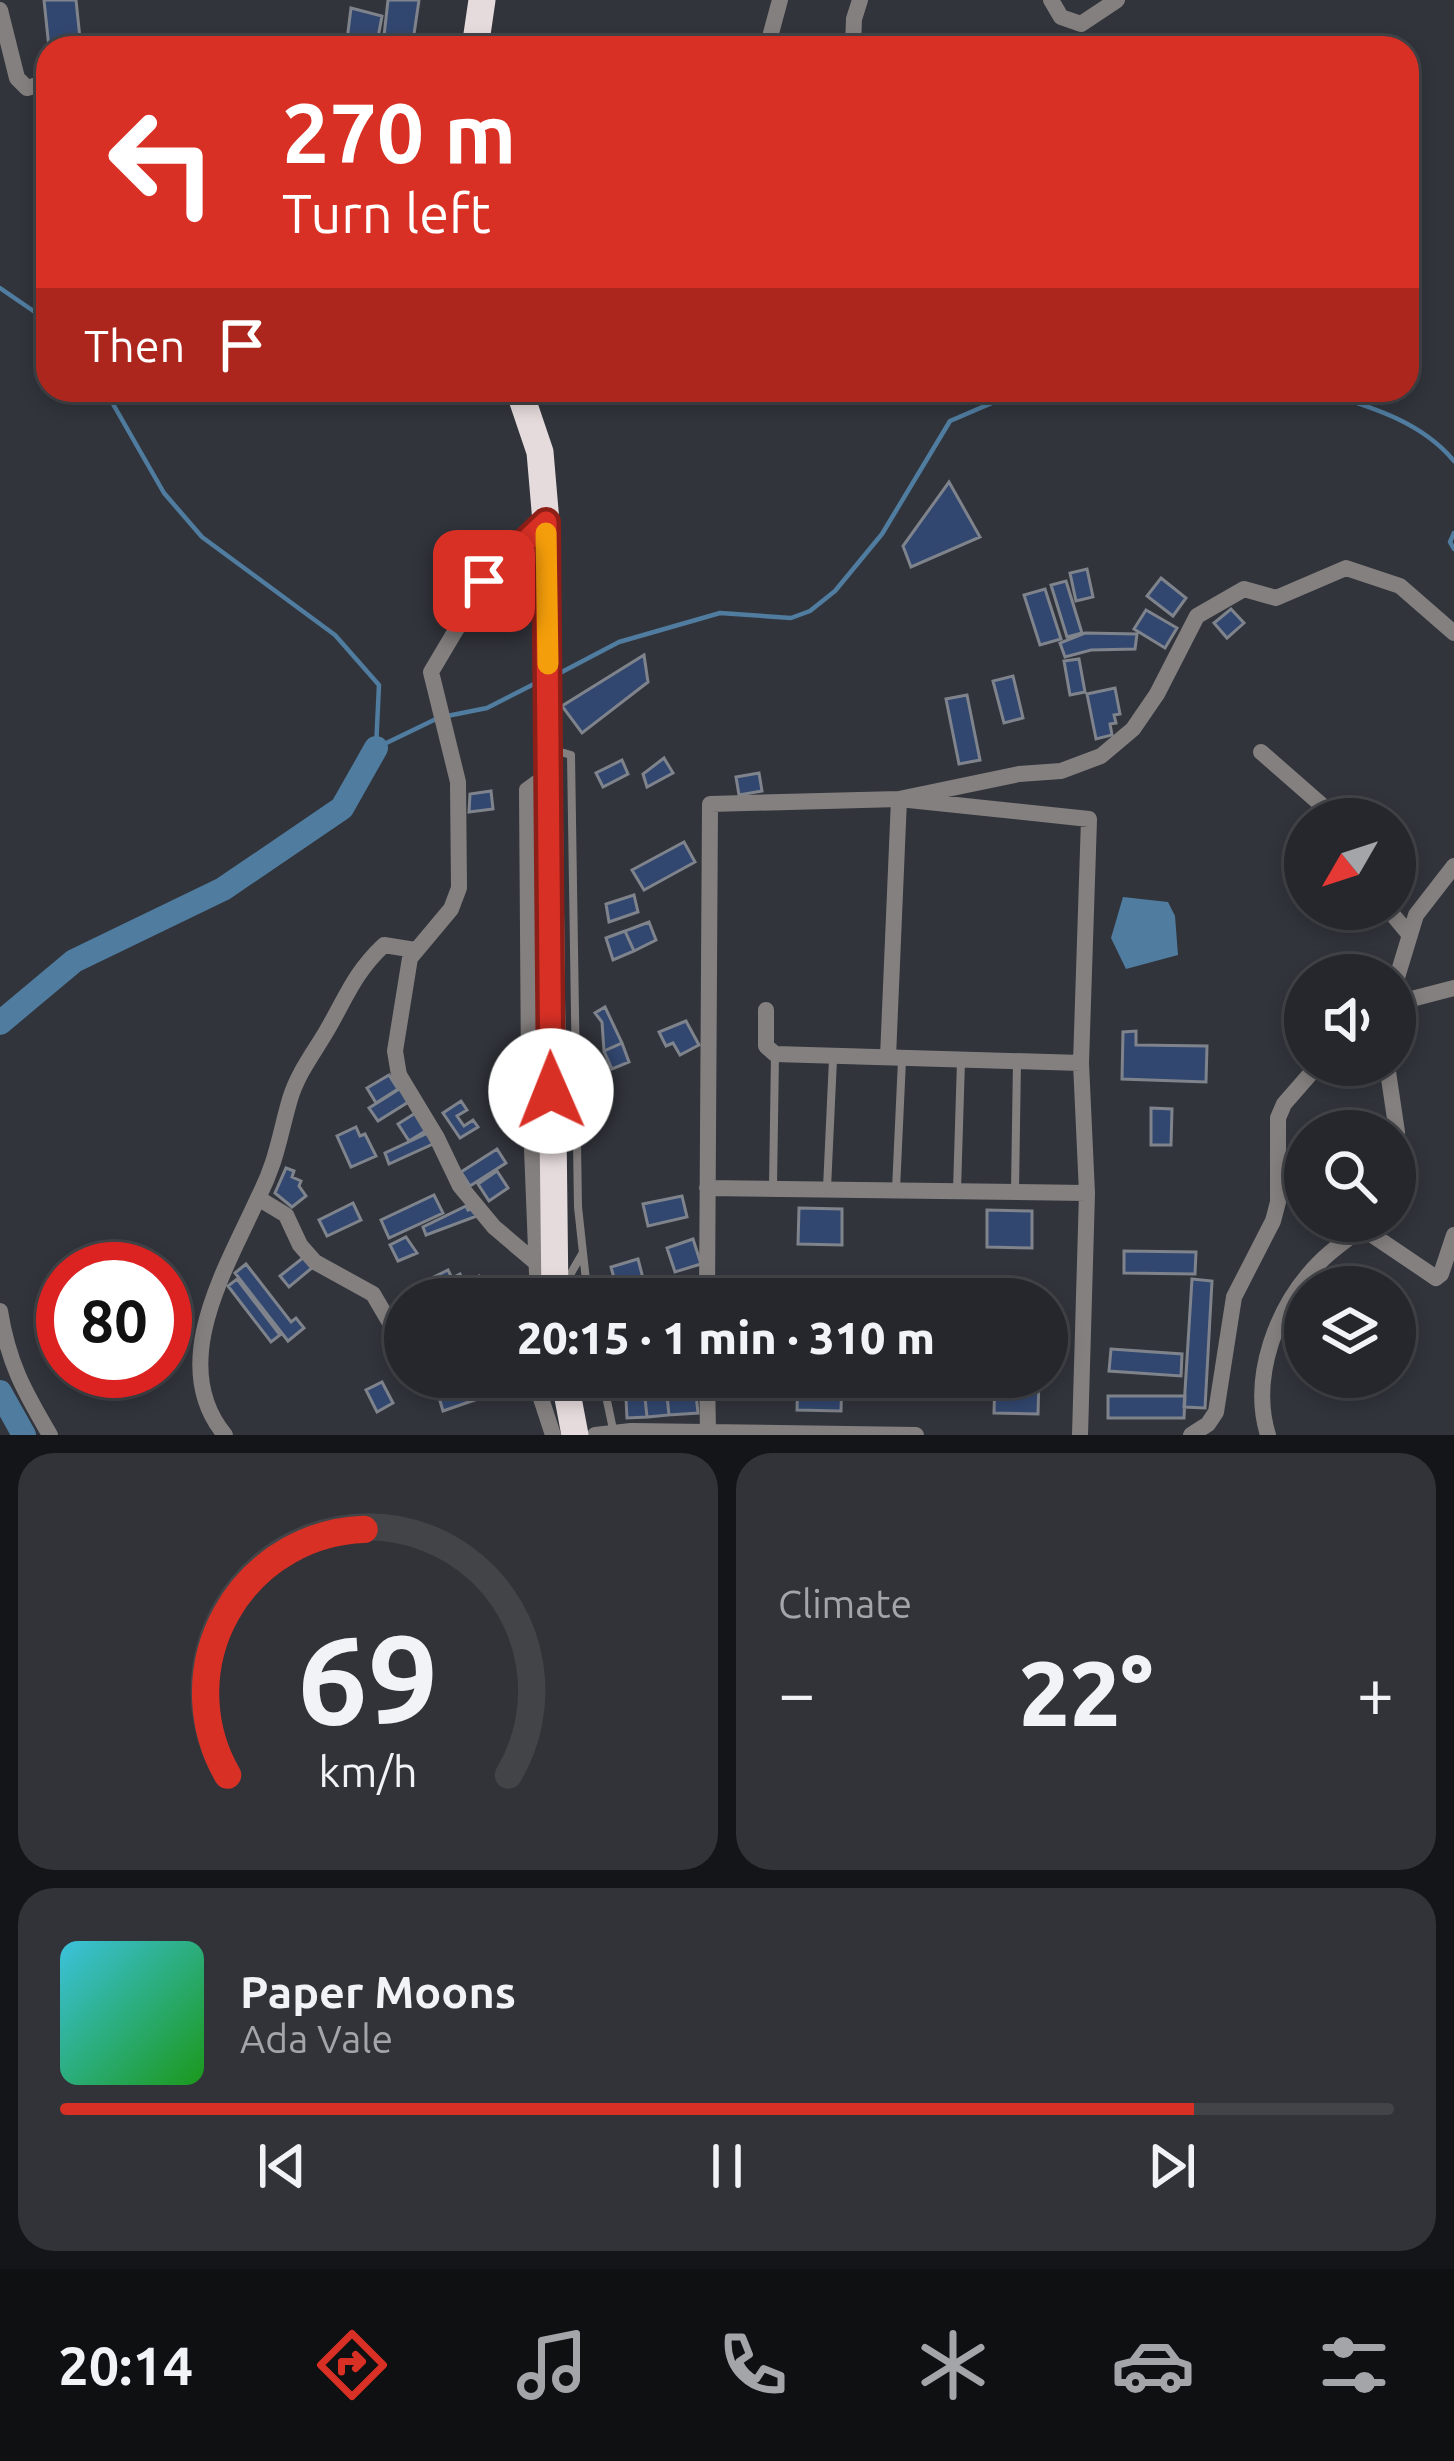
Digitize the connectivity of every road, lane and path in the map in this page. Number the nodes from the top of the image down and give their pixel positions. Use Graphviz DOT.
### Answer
graph roads {
  1 [pos="482,0"];
  2 [pos="780,0"];
  3 [pos="860,0"];
  4 [pos="1051,0"];
  5 [pos="1117,0"];
  6 [pos="0,10"];
  7 [pos="477,36"];
  8 [pos="770,36"];
  9 [pos="853,36"];
  10 [pos="36,86"];
  11 [pos="523,402"];
  12 [pos="546,522"];
  13 [pos="1454,633"];
  14 [pos="1262,752"];
  15 [pos="549,761"];
  16 [pos="1314,798"];
  17 [pos="899,799"];
  18 [pos="1454,866"];
  19 [pos="1406,930"];
  20 [pos="1408,933"];
  21 [pos="415,950"];
  22 [pos="1404,954"];
  23 [pos="1454,988"];
  24 [pos="1416,996"];
  25 [pos="766,1010"];
  26 [pos="775,1054"];
  27 [pos="833,1056"];
  28 [pos="895,1058"];
  29 [pos="961,1060"];
  30 [pos="1017,1061"];
  31 [pos="1081,1063"];
  32 [pos="552,1080"];
  33 [pos="1300,1086"];
  34 [pos="553,1138"];
  35 [pos="707,1188"];
  36 [pos="773,1189"];
  37 [pos="827,1190"];
  38 [pos="896,1190"];
  39 [pos="957,1191"];
  40 [pos="1015,1192"];
  41 [pos="1087,1192"];
  42 [pos="258,1198"];
  43 [pos="1454,1234"];
  44 [pos="1344,1242"];
  45 [pos="1388,1242"];
  46 [pos="583,1252"];
  47 [pos="544,1264"];
  48 [pos="542,1278"];
  49 [pos="548,1278"];
  50 [pos="568,1278"];
  51 [pos="586,1278"];
  52 [pos="707,1278"];
  53 [pos="0,1311"];
  54 [pos="384,1313"];
  55 [pos="541,1398"];
  56 [pos="548,1398"];
  57 [pos="568,1398"];
  58 [pos="604,1398"];
  59 [pos="707,1398"];
  60 [pos="707,1432"];
  61 [pos="608,1434"];
  62 [pos="771,1434"];
  63 [pos="50,1435"];
  64 [pos="225,1435"];
  65 [pos="554,1435"];
  66 [pos="575,1435"];
  67 [pos="916,1435"];
  68 [pos="1080,1435"];
  69 [pos="1191,1435"];
  70 [pos="1268,1435"];
  1 -- 7 [label="highway"];
  2 -- 8 [label="street"];
  3 -- 9 [label="street"];
  4 -- 5 [label="street"];
  6 -- 10 [label="street"];
  11 -- 12 [label="highway"];
  12 -- 15 [label="highway"];
  12 -- 21 [label="street"];
  13 -- 17 [label="street"];
  14 -- 16 [label="street"];
  15 -- 32 [label="highway"];
  15 -- 32 [label="street"];
  17 -- 28 [label="street"];
  17 -- 31 [label="street"];
  17 -- 35 [label="street"];
  18 -- 20 [label="street"];
  19 -- 20 [label="street"];
  20 -- 22 [label="street"];
  21 -- 42 [label="street"];
  21 -- 47 [label="street"];
  23 -- 24 [label="street"];
  25 -- 26 [label="street"];
  26 -- 27 [label="street"];
  26 -- 36 [label="lane"];
  27 -- 28 [label="street"];
  27 -- 37 [label="lane"];
  28 -- 29 [label="street"];
  28 -- 38 [label="lane"];
  29 -- 30 [label="street"];
  29 -- 39 [label="lane"];
  30 -- 31 [label="street"];
  30 -- 40 [label="lane"];
  31 -- 41 [label="street"];
  32 -- 34 [label="highway"];
  33 -- 69 [label="street"];
  34 -- 46 [label="lane"];
  34 -- 47 [label="highway"];
  35 -- 36 [label="street"];
  35 -- 52 [label="street"];
  36 -- 37 [label="street"];
  37 -- 38 [label="street"];
  38 -- 39 [label="street"];
  39 -- 40 [label="street"];
  40 -- 41 [label="street"];
  41 -- 68 [label="street"];
  42 -- 54 [label="street"];
  42 -- 64 [label="street"];
  43 -- 45 [label="street"];
  44 -- 70 [label="street"];
  46 -- 50 [label="lane"];
  46 -- 51 [label="lane"];
  47 -- 48 [label="street"];
  47 -- 49 [label="highway"];
  53 -- 63 [label="street"];
  55 -- 65 [label="street"];
  56 -- 65 [label="street"];
  57 -- 66 [label="highway"];
  58 -- 61 [label="lane"];
  59 -- 60 [label="street"];
  60 -- 61 [label="street"];
  60 -- 62 [label="street"];
  62 -- 67 [label="street"];
}
